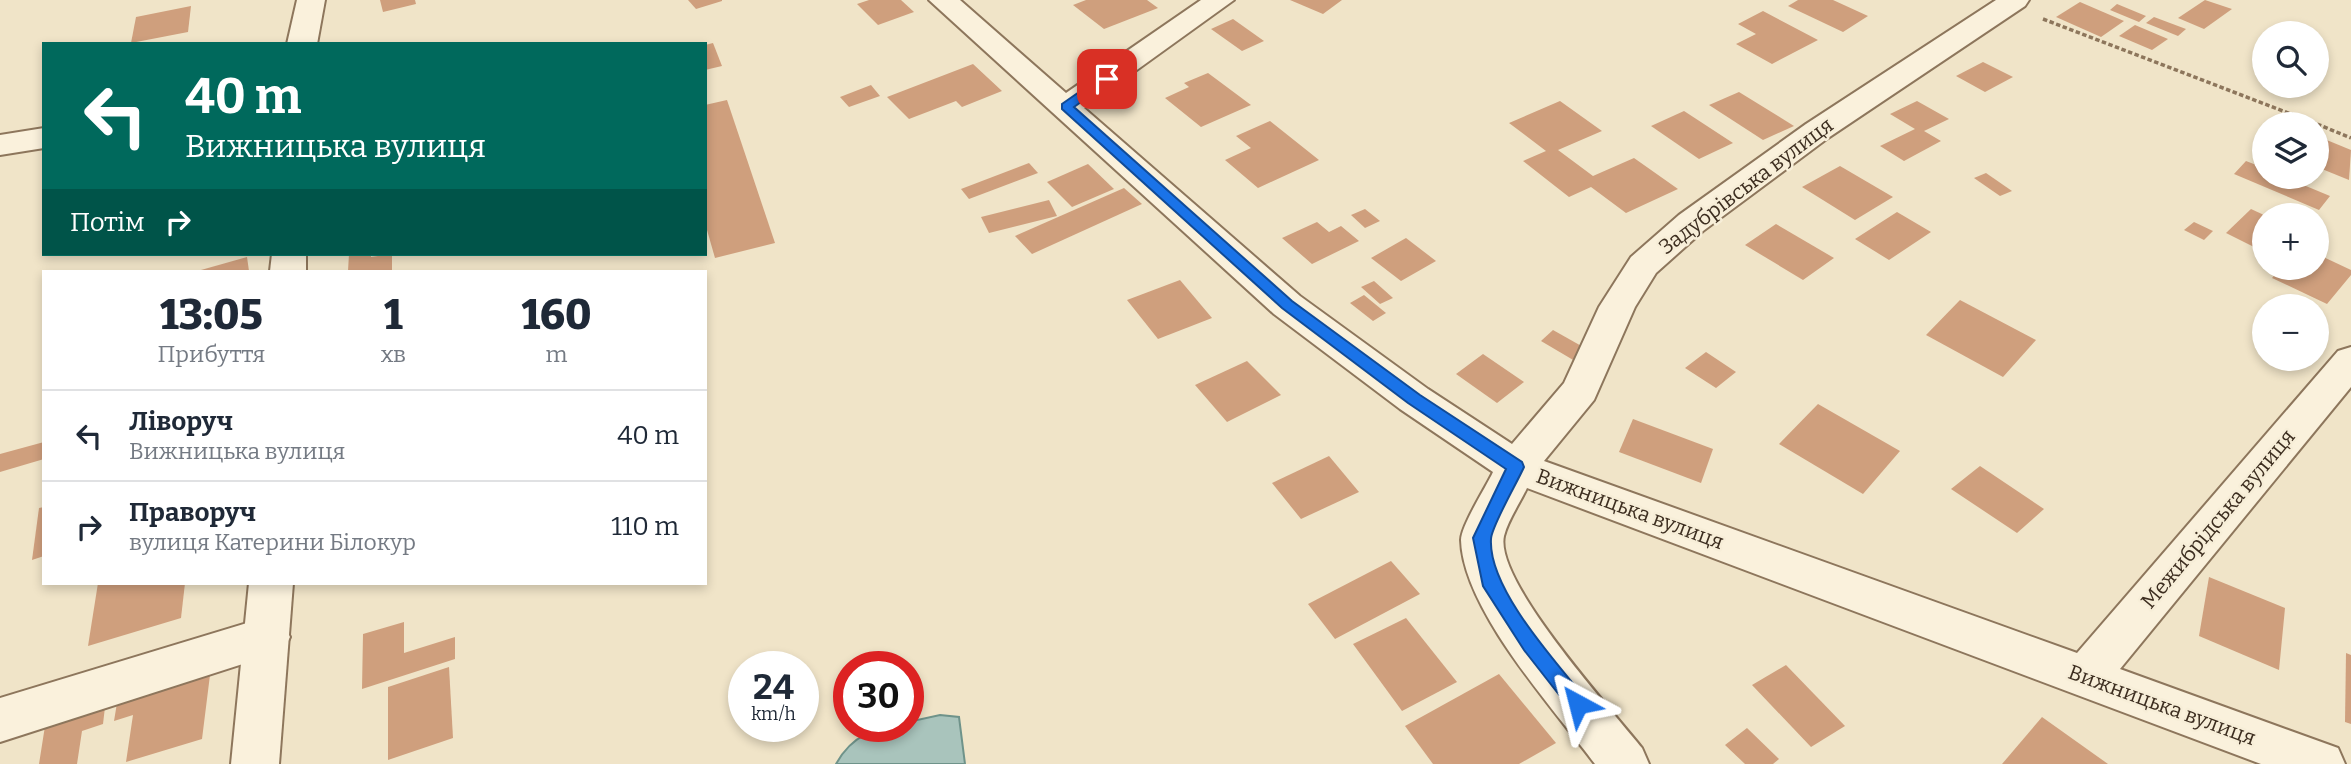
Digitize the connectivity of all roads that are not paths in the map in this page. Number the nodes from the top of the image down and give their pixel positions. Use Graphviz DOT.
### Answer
graph roads {
  1 [pos="311,0"];
  2 [pos="943,0"];
  3 [pos="1220,0"];
  4 [pos="2005,2"];
  5 [pos="302,42"];
  6 [pos="1066,107"];
  7 [pos="42,138"];
  8 [pos="0,145"];
  9 [pos="2351,361"];
  10 [pos="1516,467"];
  11 [pos="271,585"];
  12 [pos="267,637"];
  13 [pos="2085,677"];
  14 [pos="0,720"];
  15 [pos="255,764"];
  16 [pos="1625,764"];
  17 [pos="2321,764"];
  1 -- 5 [label="street"];
  2 -- 6 [label="street, Вижницька вулиця"];
  3 -- 6 [label="street"];
  4 -- 10 [label="street, Задубрівська вулиця"];
  6 -- 10 [label="street, Вижницька вулиця"];
  7 -- 8 [label="street"];
  9 -- 13 [label="street, Межибрідська вулиця"];
  10 -- 13 [label="street, Вижницька вулиця"];
  10 -- 16 [label="street, Задубрівська вулиця"];
  11 -- 12 [label="street"];
  12 -- 14 [label="street"];
  12 -- 15 [label="street"];
  13 -- 17 [label="street, Вижницька вулиця"];
}
